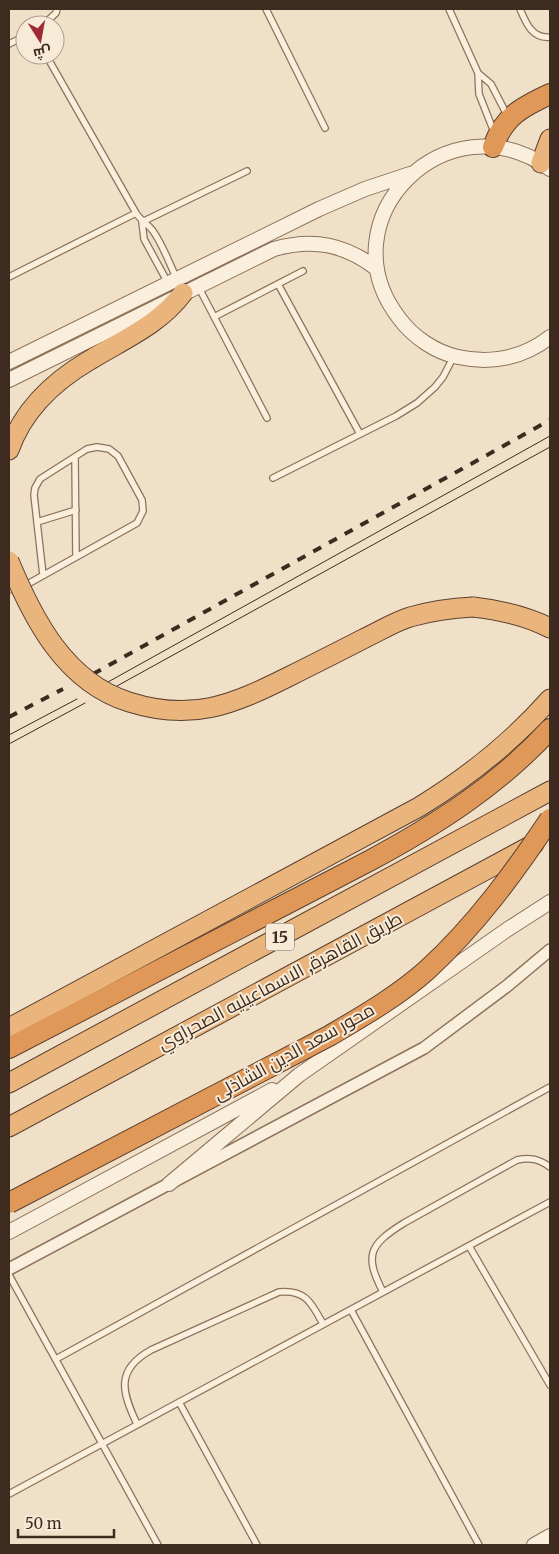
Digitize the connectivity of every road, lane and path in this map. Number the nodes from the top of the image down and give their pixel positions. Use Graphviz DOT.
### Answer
graph roads {
  1 [pos="266,9"];
  2 [pos="449,9"];
  3 [pos="520,9"];
  4 [pos="550,37"];
  5 [pos="52,65"];
  6 [pos="478,73"];
  7 [pos="550,94"];
  8 [pos="509,119"];
  9 [pos="325,128"];
  10 [pos="550,139"];
  11 [pos="495,142"];
  12 [pos="546,166"];
  13 [pos="247,170"];
  14 [pos="413,173"];
  15 [pos="136,214"];
  16 [pos="142,222"];
  17 [pos="377,269"];
  18 [pos="303,270"];
  19 [pos="9,276"];
  20 [pos="278,284"];
  21 [pos="182,285"];
  22 [pos="214,317"];
  23 [pos="550,337"];
  24 [pos="454,356"];
  25 [pos="9,362"];
  26 [pos="9,380"];
  27 [pos="266,418"];
  28 [pos="360,434"];
  29 [pos="9,450"];
  30 [pos="74,457"];
  31 [pos="273,478"];
  32 [pos="76,510"];
  33 [pos="37,522"];
  34 [pos="76,557"];
  35 [pos="9,560"];
  36 [pos="43,575"];
  37 [pos="9,590"];
  38 [pos="550,628"];
  39 [pos="550,699"];
  40 [pos="550,729"];
  41 [pos="550,791"];
  42 [pos="550,819"];
  43 [pos="550,836"];
  44 [pos="550,902"];
  45 [pos="550,950"];
  46 [pos="9,1028"];
  47 [pos="9,1048"];
  48 [pos="299,1075"];
  49 [pos="9,1083"];
  50 [pos="550,1088"];
  51 [pos="9,1127"];
  52 [pos="550,1167"];
  53 [pos="169,1184"];
  54 [pos="550,1202"];
  55 [pos="9,1203"];
  56 [pos="9,1232"];
  57 [pos="469,1246"];
  58 [pos="9,1269"];
  59 [pos="9,1275"];
  60 [pos="383,1292"];
  61 [pos="351,1310"];
  62 [pos="323,1324"];
  63 [pos="56,1359"];
  64 [pos="550,1385"];
  65 [pos="179,1402"];
  66 [pos="137,1424"];
  67 [pos="100,1444"];
  68 [pos="9,1494"];
  69 [pos="550,1536"];
  70 [pos="158,1545"];
  71 [pos="257,1545"];
  72 [pos="479,1545"];
  73 [pos="534,1545"];
  1 -- 9 [label="lane"];
  2 -- 6 [label="lane"];
  3 -- 4 [label="lane"];
  5 -- 15 [label="lane"];
  6 -- 8 [label="lane"];
  6 -- 11 [label="lane"];
  7 -- 8 [label="highway"];
  8 -- 11 [label="highway"];
  10 -- 12 [label="highway"];
  11 -- 12 [label="street"];
  11 -- 14 [label="street"];
  13 -- 16 [label="lane"];
  14 -- 17 [label="street"];
  14 -- 21 [label="street"];
  15 -- 16 [label="lane"];
  15 -- 19 [label="lane"];
  16 -- 21 [label="lane"];
  16 -- 21 [label="lane"];
  17 -- 21 [label="street"];
  17 -- 24 [label="street"];
  18 -- 20 [label="lane"];
  20 -- 22 [label="lane"];
  20 -- 28 [label="lane"];
  21 -- 22 [label="lane"];
  21 -- 25 [label="street"];
  21 -- 26 [label="street"];
  21 -- 29 [label="highway"];
  22 -- 27 [label="lane"];
  23 -- 24 [label="street"];
  24 -- 28 [label="lane"];
  28 -- 31 [label="lane"];
  30 -- 32 [label="lane"];
  30 -- 33 [label="lane"];
  30 -- 34 [label="lane"];
  32 -- 33 [label="lane"];
  32 -- 34 [label="lane"];
  33 -- 36 [label="lane"];
  34 -- 36 [label="lane"];
  35 -- 38 [label="highway, bridge"];
  36 -- 37 [label="lane"];
  39 -- 46 [label="highway"];
  40 -- 47 [label="highway"];
  41 -- 49 [label="highway, 15"];
  42 -- 55 [label="highway, محور سعد الدين الشاذلى, bridge"];
  43 -- 51 [label="highway, طريق القاهرة, الاسماعيليه الصحراوي / 15"];
  44 -- 48 [label="street"];
  45 -- 53 [label="street"];
  48 -- 53 [label="street"];
  48 -- 56 [label="street"];
  50 -- 63 [label="lane"];
  52 -- 60 [label="lane"];
  53 -- 58 [label="street"];
  54 -- 57 [label="lane"];
  57 -- 60 [label="lane"];
  57 -- 64 [label="lane"];
  59 -- 63 [label="lane"];
  60 -- 61 [label="lane"];
  61 -- 62 [label="lane"];
  61 -- 72 [label="lane"];
  62 -- 65 [label="lane"];
  62 -- 66 [label="lane"];
  63 -- 67 [label="lane"];
  65 -- 66 [label="lane"];
  65 -- 71 [label="lane"];
  66 -- 67 [label="lane"];
  67 -- 68 [label="lane"];
  67 -- 70 [label="lane"];
  69 -- 73 [label="street"];
}
